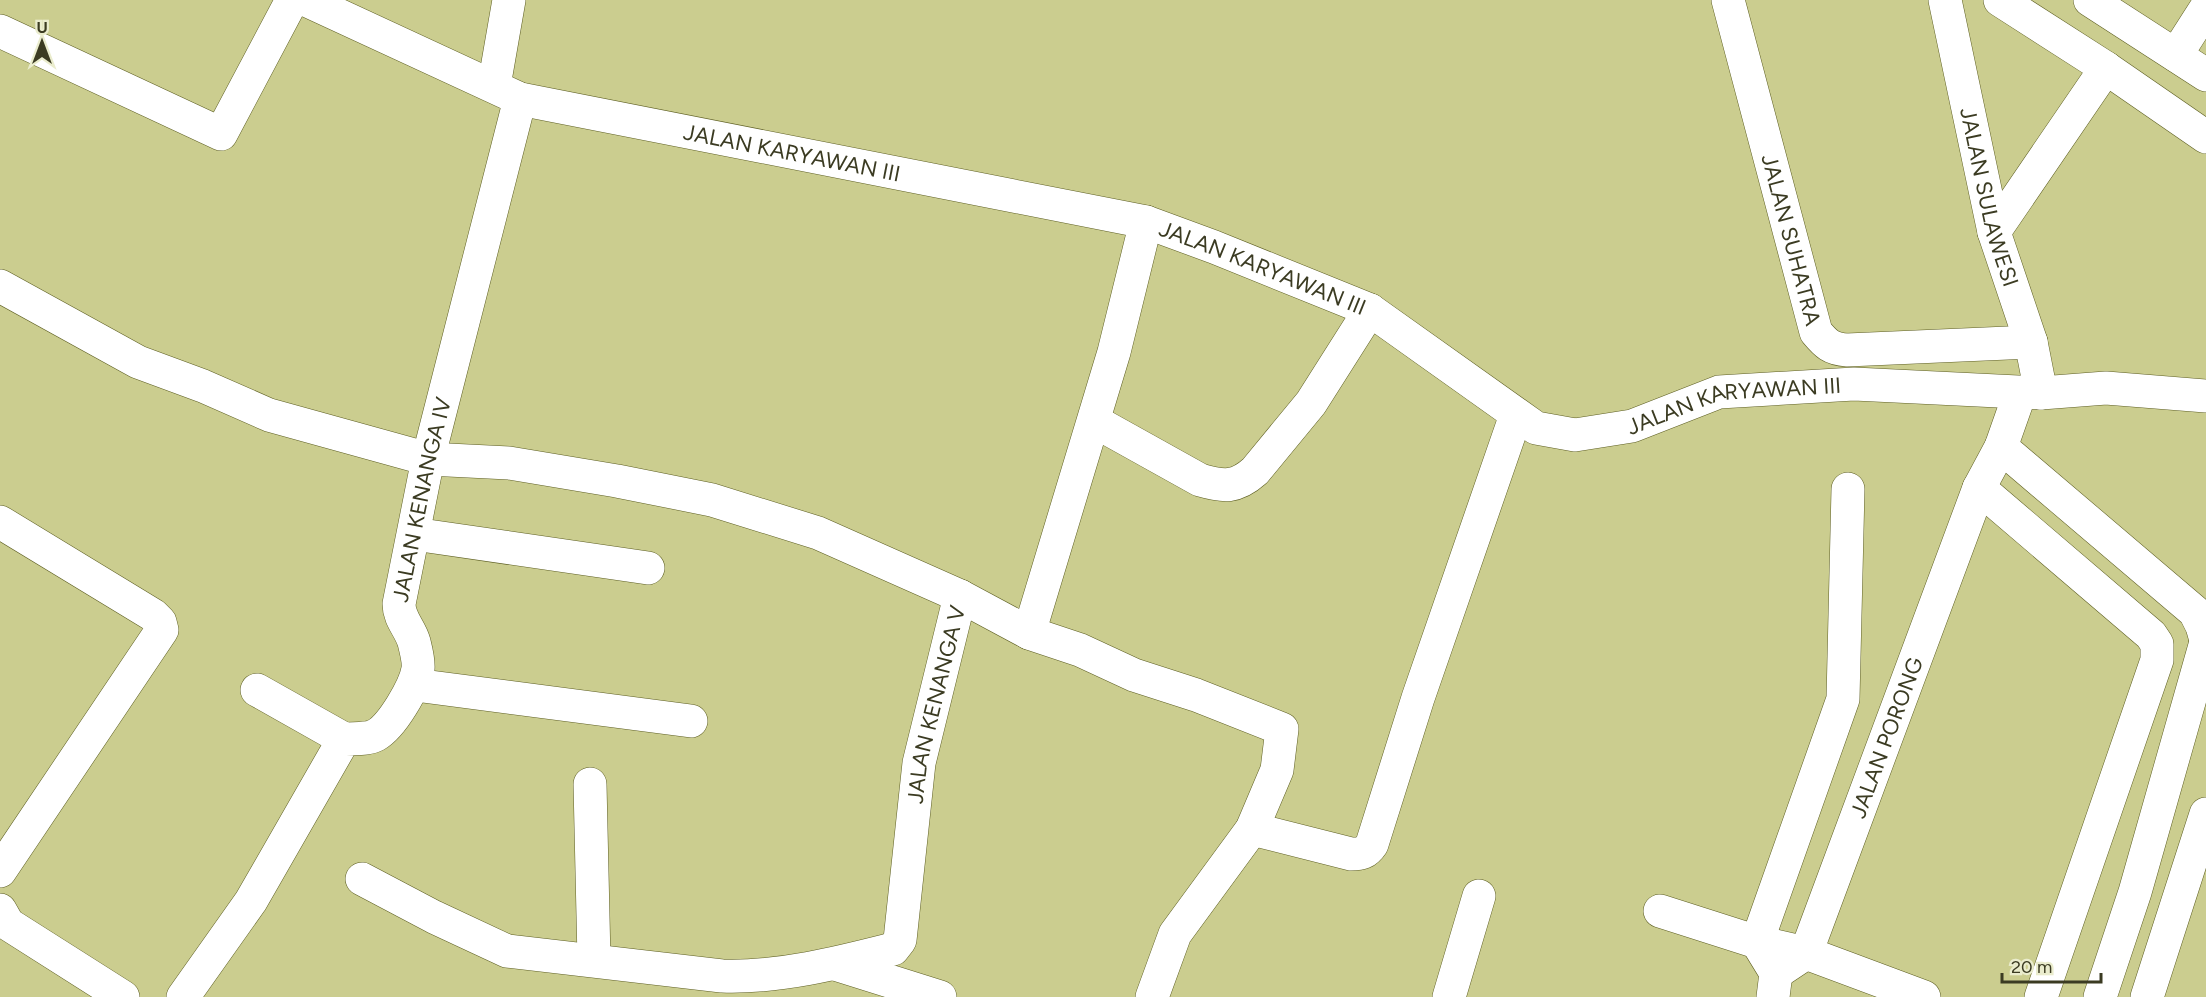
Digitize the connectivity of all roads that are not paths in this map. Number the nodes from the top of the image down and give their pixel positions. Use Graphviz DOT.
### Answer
graph roads {
  1 [pos="292,0"];
  2 [pos="306,0"];
  3 [pos="509,0"];
  4 [pos="1728,0"];
  5 [pos="1945,0"];
  6 [pos="2000,0"];
  7 [pos="2090,0"];
  8 [pos="2206,8"];
  9 [pos="0,31"];
  10 [pos="2176,55"];
  11 [pos="2106,68"];
  12 [pos="2206,75"];
  13 [pos="507,92"];
  14 [pos="2206,137"];
  15 [pos="1146,222"];
  16 [pos="1994,232"];
  17 [pos="0,286"];
  18 [pos="1370,310"];
  19 [pos="2031,342"];
  20 [pos="2031,393"];
  21 [pos="2206,396"];
  22 [pos="1516,415"];
  23 [pos="1094,421"];
  24 [pos="2001,447"];
  25 [pos="428,459"];
  26 [pos="1979,488"];
  27 [pos="1848,489"];
  28 [pos="0,522"];
  29 [pos="414,534"];
  30 [pos="648,568"];
  31 [pos="960,596"];
  32 [pos="1029,633"];
  33 [pos="2206,641"];
  34 [pos="415,684"];
  35 [pos="256,690"];
  36 [pos="691,721"];
  37 [pos="344,739"];
  38 [pos="590,784"];
  39 [pos="2206,814"];
  40 [pos="1252,829"];
  41 [pos="0,871"];
  42 [pos="362,879"];
  43 [pos="1479,896"];
  44 [pos="0,910"];
  45 [pos="1660,911"];
  46 [pos="1757,942"];
  47 [pos="1806,953"];
  48 [pos="594,960"];
  49 [pos="833,964"];
  50 [pos="1774,985"];
  51 [pos="744,987"];
  52 [pos="2150,996"];
  53 [pos="123,997"];
  54 [pos="183,997"];
  55 [pos="940,997"];
  56 [pos="1152,997"];
  57 [pos="1449,997"];
  58 [pos="1924,997"];
  59 [pos="2041,997"];
  60 [pos="2100,997"];
  1 -- 9 [label="street"];
  2 -- 13 [label="street, JALAN KARYAWAN III"];
  3 -- 13 [label="street, JALAN KENANGA IV"];
  4 -- 19 [label="street, JALAN SUHATRA"];
  5 -- 16 [label="street, JALAN SULAWESI"];
  6 -- 11 [label="street"];
  7 -- 10 [label="street"];
  8 -- 10 [label="street"];
  10 -- 12 [label="street"];
  11 -- 14 [label="street"];
  11 -- 16 [label="street"];
  13 -- 15 [label="street, JALAN KARYAWAN III"];
  13 -- 25 [label="street, JALAN KENANGA IV"];
  15 -- 18 [label="street, JALAN KARYAWAN III"];
  15 -- 23 [label="street"];
  16 -- 19 [label="street, JALAN SULAWESI"];
  17 -- 25 [label="street"];
  18 -- 22 [label="street, JALAN KARYAWAN III"];
  18 -- 23 [label="street"];
  19 -- 20 [label="street, JALAN SULAWESI"];
  20 -- 21 [label="street, JALAN KARYAWAN III"];
  20 -- 22 [label="street, JALAN KARYAWAN III"];
  20 -- 24 [label="street, JALAN PORONG"];
  22 -- 40 [label="street"];
  23 -- 32 [label="street"];
  24 -- 26 [label="street, JALAN PORONG"];
  24 -- 33 [label="street"];
  25 -- 29 [label="street, JALAN KENANGA IV"];
  25 -- 31 [label="street"];
  26 -- 47 [label="street, JALAN PORONG"];
  26 -- 59 [label="street"];
  27 -- 46 [label="street"];
  28 -- 41 [label="street"];
  29 -- 30 [label="street"];
  29 -- 34 [label="street, JALAN KENANGA IV"];
  31 -- 32 [label="street, JALAN KENANGA V"];
  31 -- 49 [label="street, JALAN KENANGA V"];
  32 -- 40 [label="street, JALAN KENANGA V"];
  33 -- 60 [label="street"];
  34 -- 36 [label="street"];
  34 -- 37 [label="street"];
  35 -- 37 [label="street"];
  37 -- 54 [label="street"];
  38 -- 48 [label="street"];
  39 -- 52 [label="street"];
  40 -- 56 [label="street"];
  42 -- 48 [label="street, JALAN KENANGA V"];
  43 -- 57 [label="street"];
  44 -- 53 [label="street"];
  45 -- 46 [label="street"];
  46 -- 47 [label="street"];
  46 -- 50 [label="street"];
  47 -- 50 [label="street"];
  47 -- 58 [label="street"];
  48 -- 51 [label="street, JALAN KENANGA V"];
  49 -- 51 [label="street, JALAN KENANGA V"];
  49 -- 55 [label="street"];
}
